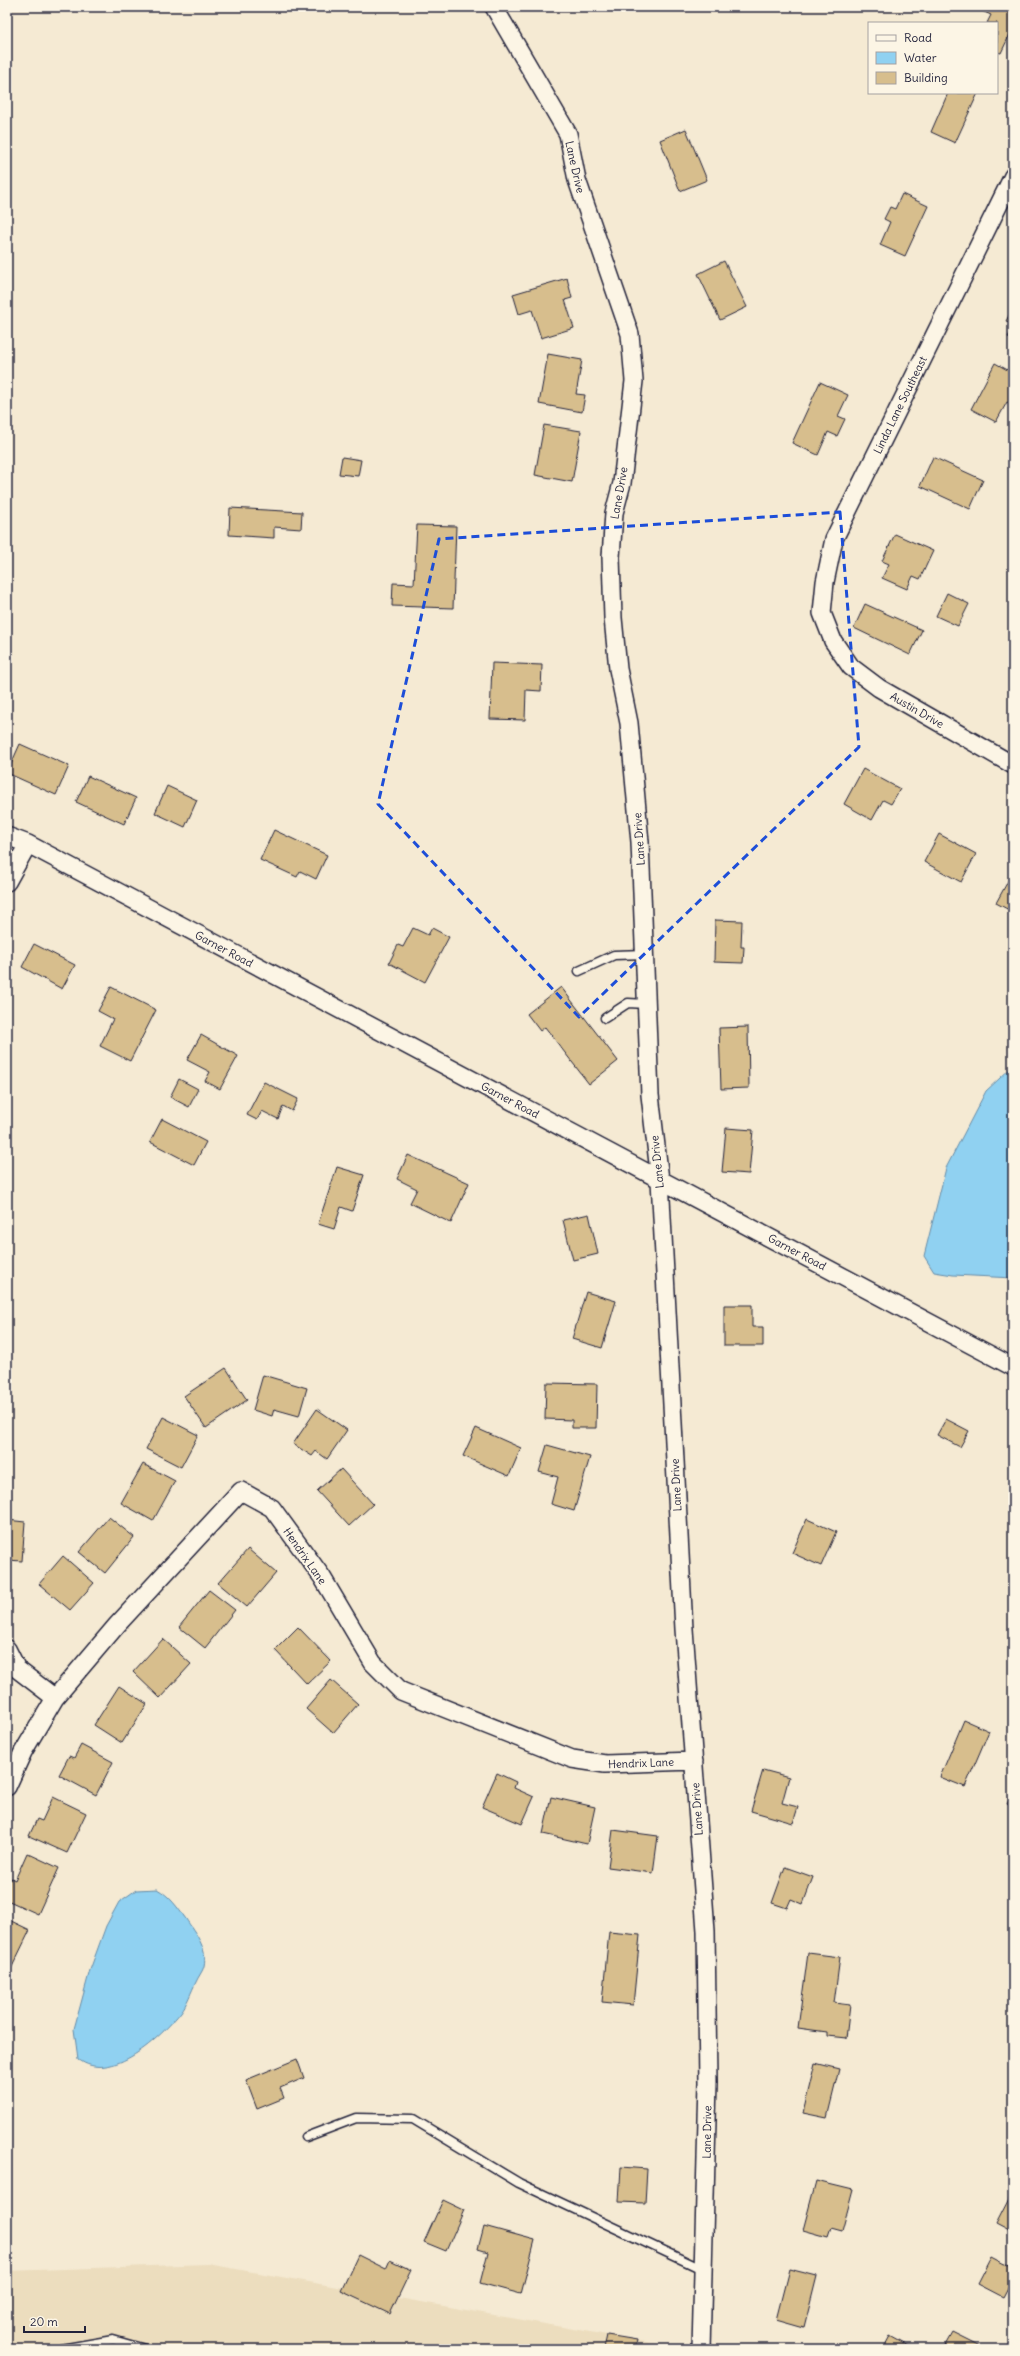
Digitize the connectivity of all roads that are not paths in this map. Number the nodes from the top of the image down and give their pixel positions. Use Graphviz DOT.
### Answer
graph roads {
  1 [pos="494,7"];
  2 [pos="1013,176"];
  3 [pos="833,641"];
  4 [pos="1013,765"];
  5 [pos="7,836"];
  6 [pos="28,844"];
  7 [pos="7,882"];
  8 [pos="645,954"];
  9 [pos="579,971"];
  10 [pos="646,1004"];
  11 [pos="605,1018"];
  12 [pos="660,1180"];
  13 [pos="1013,1367"];
  14 [pos="7,1649"];
  15 [pos="55,1698"];
  16 [pos="694,1761"];
  17 [pos="7,1786"];
  18 [pos="306,2137"];
  19 [pos="704,2270"];
  20 [pos="61,2349"];
  21 [pos="145,2349"];
  22 [pos="701,2349"];
  1 -- 8 [label="street, Lane Drive"];
  2 -- 3 [label="street, Linda Lane Southeast"];
  3 -- 4 [label="street, Austin Drive"];
  5 -- 6 [label="street, Garner Road"];
  6 -- 7 [label="street"];
  6 -- 12 [label="street, Garner Road"];
  8 -- 9 [label="lane"];
  8 -- 10 [label="street, Lane Drive"];
  10 -- 11 [label="lane"];
  10 -- 12 [label="street, Lane Drive"];
  12 -- 13 [label="street, Garner Road"];
  12 -- 16 [label="street, Lane Drive"];
  14 -- 15 [label="street"];
  15 -- 16 [label="street, Hendrix Lane"];
  15 -- 17 [label="street, Hendrix Lane"];
  16 -- 19 [label="street, Lane Drive"];
  18 -- 19 [label="lane"];
  19 -- 22 [label="street, Lane Drive"];
  20 -- 21 [label="lane"];
}
